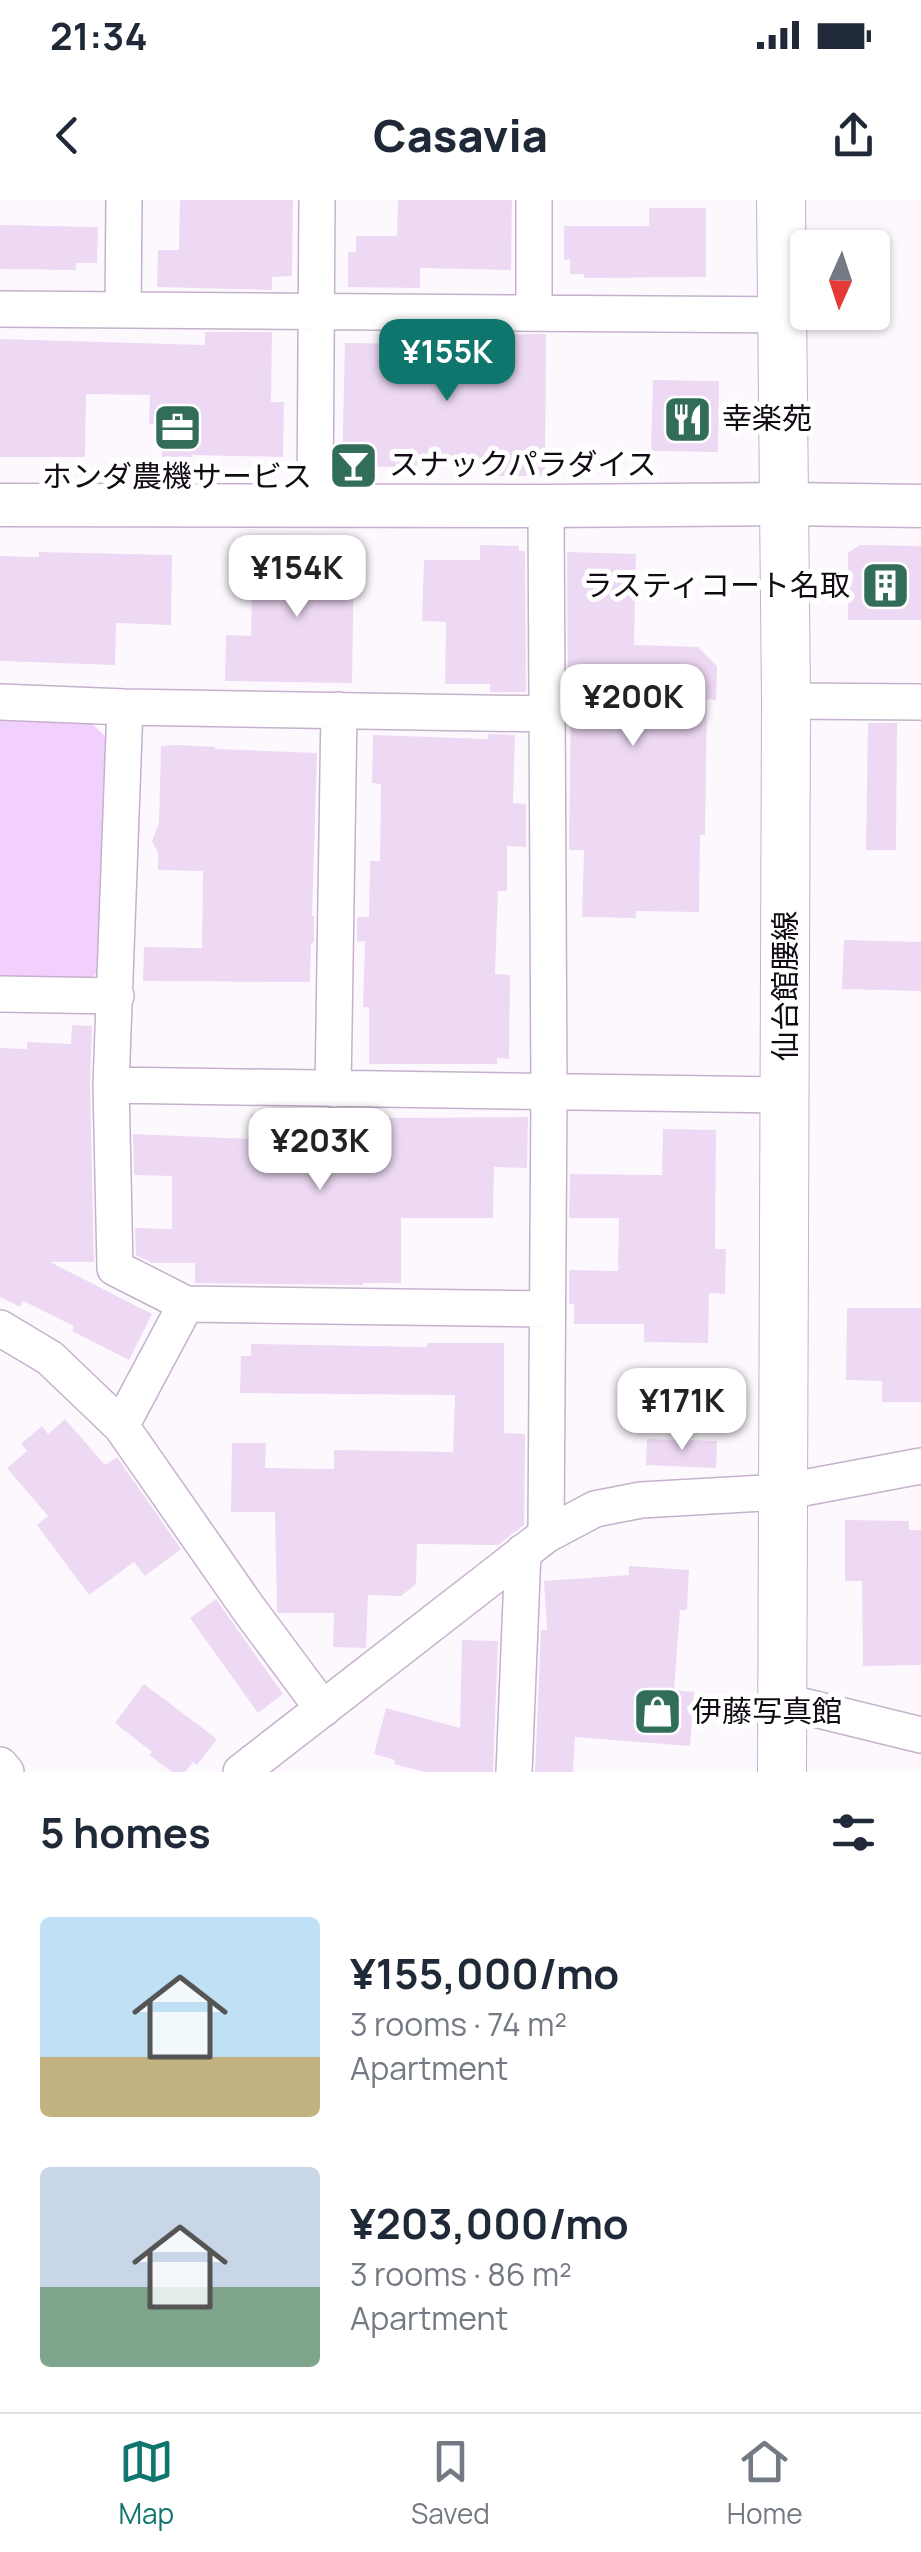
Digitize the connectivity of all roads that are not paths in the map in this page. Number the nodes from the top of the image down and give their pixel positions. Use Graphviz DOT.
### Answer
graph roads {
  1 [pos="124,200"];
  2 [pos="316,200"];
  3 [pos="534,200"];
  4 [pos="781,200"];
  5 [pos="0,309"];
  6 [pos="123,310"];
  7 [pos="316,311"];
  8 [pos="534,313"];
  9 [pos="783,315"];
  10 [pos="0,504"];
  11 [pos="785,504"];
  12 [pos="315,505"];
  13 [pos="546,506"];
  14 [pos="921,506"];
  15 [pos="786,701"];
  16 [pos="0,702"];
  17 [pos="921,702"];
  18 [pos="125,707"];
  19 [pos="339,710"];
  20 [pos="547,714"];
  21 [pos="0,994"];
  22 [pos="116,996"];
  23 [pos="111,1085"];
  24 [pos="333,1089"];
  25 [pos="549,1093"];
  26 [pos="786,1095"];
  27 [pos="186,1304"];
  28 [pos="547,1310"];
  29 [pos="0,1328"];
  30 [pos="122,1426"];
  31 [pos="921,1466"];
  32 [pos="782,1492"];
  33 [pos="535,1544"];
  34 [pos="782,1701"];
  35 [pos="323,1709"];
  36 [pos="921,1735"];
  37 [pos="0,1765"];
  38 [pos="6,1772"];
  39 [pos="240,1772"];
  40 [pos="514,1772"];
  41 [pos="782,1772"];
  1 -- 6 [label="street"];
  2 -- 7 [label="street"];
  3 -- 8 [label="street"];
  4 -- 9 [label="main road, 仙台館腰線"];
  5 -- 6 [label="street"];
  6 -- 7 [label="street"];
  7 -- 8 [label="street"];
  7 -- 12 [label="street"];
  8 -- 9 [label="street"];
  9 -- 11 [label="main road, 仙台館腰線"];
  10 -- 12 [label="street"];
  11 -- 13 [label="street"];
  11 -- 14 [label="street"];
  11 -- 15 [label="main road, 仙台館腰線"];
  12 -- 13 [label="street"];
  13 -- 20 [label="street"];
  15 -- 17 [label="street"];
  15 -- 26 [label="main road, 仙台館腰線"];
  16 -- 18 [label="street"];
  18 -- 19 [label="street"];
  18 -- 22 [label="street"];
  19 -- 20 [label="street"];
  19 -- 24 [label="street"];
  20 -- 25 [label="street"];
  21 -- 22 [label="street"];
  22 -- 23 [label="street"];
  23 -- 24 [label="street"];
  23 -- 27 [label="street"];
  24 -- 25 [label="street"];
  25 -- 26 [label="street"];
  25 -- 28 [label="street"];
  26 -- 32 [label="main road, 仙台館腰線"];
  27 -- 28 [label="street"];
  27 -- 30 [label="street"];
  28 -- 33 [label="street"];
  29 -- 30 [label="street"];
  30 -- 35 [label="street"];
  31 -- 32 [label="street"];
  32 -- 33 [label="street"];
  32 -- 34 [label="main road, 仙台館腰線"];
  33 -- 35 [label="street"];
  33 -- 40 [label="street"];
  34 -- 36 [label="street"];
  34 -- 41 [label="main road, 仙台館腰線"];
  35 -- 39 [label="street"];
  37 -- 38 [label="street"];
}
